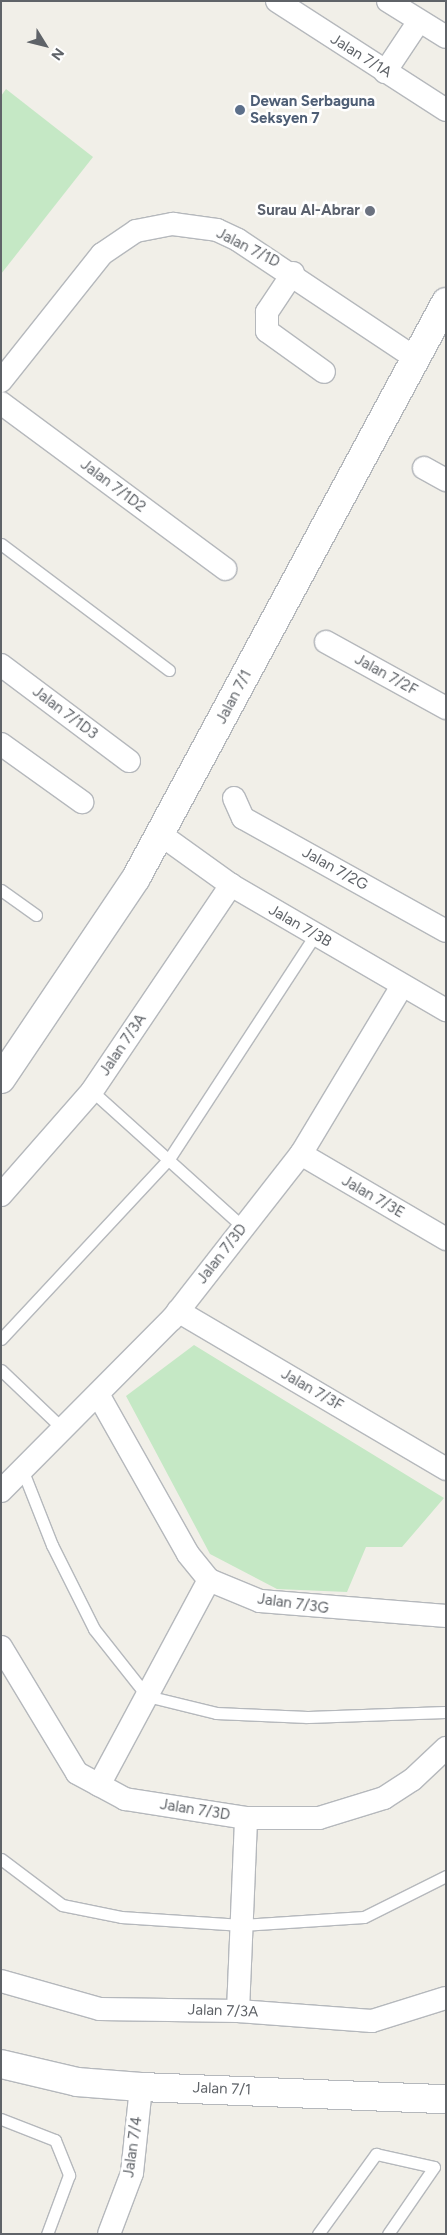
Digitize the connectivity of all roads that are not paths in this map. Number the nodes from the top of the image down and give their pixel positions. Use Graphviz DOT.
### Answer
graph roads {
  1 [pos="278,1"];
  2 [pos="388,1"];
  3 [pos="419,20"];
  4 [pos="446,37"];
  5 [pos="386,72"];
  6 [pos="446,110"];
  7 [pos="293,273"];
  8 [pos="446,302"];
  9 [pos="415,358"];
  10 [pos="324,372"];
  11 [pos="1,381"];
  12 [pos="1,403"];
  13 [pos="424,468"];
  14 [pos="446,480"];
  15 [pos="1,544"];
  16 [pos="225,569"];
  17 [pos="326,642"];
  18 [pos="1,664"];
  19 [pos="169,670"];
  20 [pos="446,708"];
  21 [pos="1,744"];
  22 [pos="129,760"];
  23 [pos="234,798"];
  24 [pos="82,802"];
  25 [pos="160,834"];
  26 [pos="231,886"];
  27 [pos="1,890"];
  28 [pos="36,915"];
  29 [pos="446,931"];
  30 [pos="315,935"];
  31 [pos="402,986"];
  32 [pos="446,1010"];
  33 [pos="1,1079"];
  34 [pos="92,1091"];
  35 [pos="301,1154"];
  36 [pos="169,1159"];
  37 [pos="1,1195"];
  38 [pos="243,1227"];
  39 [pos="446,1239"];
  40 [pos="178,1311"];
  41 [pos="1,1339"];
  42 [pos="1,1370"];
  43 [pos="99,1396"];
  44 [pos="62,1428"];
  45 [pos="22,1469"];
  46 [pos="446,1469"];
  47 [pos="1,1491"];
  48 [pos="209,1580"];
  49 [pos="446,1616"];
  50 [pos="1,1646"];
  51 [pos="146,1696"];
  52 [pos="446,1712"];
  53 [pos="446,1748"];
  54 [pos="99,1785"];
  55 [pos="246,1818"];
  56 [pos="1,1858"];
  57 [pos="446,1876"];
  58 [pos="242,1925"];
  59 [pos="1,1981"];
  60 [pos="446,1998"];
  61 [pos="238,2010"];
  62 [pos="1,2064"];
  63 [pos="141,2087"];
  64 [pos="446,2100"];
  65 [pos="1,2119"];
  66 [pos="47,2234"];
  67 [pos="109,2234"];
  68 [pos="318,2234"];
  69 [pos="388,2234"];
  1 -- 5 [label="street, Jalan 7/1A"];
  2 -- 3 [label="street"];
  3 -- 4 [label="street"];
  3 -- 5 [label="street"];
  5 -- 6 [label="street, Jalan 7/1A"];
  7 -- 9 [label="street, Jalan 7/1D"];
  7 -- 10 [label="street"];
  7 -- 11 [label="street, Jalan 7/1D"];
  8 -- 9 [label="street, Jalan 7/1"];
  9 -- 25 [label="street, Jalan 7/1"];
  12 -- 16 [label="street, Jalan 7/1D2"];
  13 -- 14 [label="street"];
  15 -- 19 [label="lane"];
  17 -- 20 [label="street, Jalan 7/2F"];
  18 -- 22 [label="street, Jalan 7/1D3"];
  21 -- 24 [label="street"];
  23 -- 29 [label="street, Jalan 7/2G"];
  25 -- 26 [label="street, Jalan 7/3B"];
  25 -- 33 [label="street, Jalan 7/1"];
  26 -- 30 [label="street, Jalan 7/3B"];
  26 -- 34 [label="street, Jalan 7/3A"];
  27 -- 28 [label="lane"];
  30 -- 31 [label="street, Jalan 7/3B"];
  30 -- 36 [label="lane"];
  31 -- 32 [label="street, Jalan 7/3B"];
  31 -- 35 [label="street, Jalan 7/3D"];
  34 -- 36 [label="lane"];
  34 -- 37 [label="street, Jalan 7/3A"];
  35 -- 38 [label="street, Jalan 7/3D"];
  35 -- 39 [label="street, Jalan 7/3E"];
  36 -- 38 [label="lane"];
  36 -- 41 [label="lane"];
  38 -- 40 [label="street, Jalan 7/3D"];
  40 -- 43 [label="street, Jalan 7/3D"];
  40 -- 46 [label="street, Jalan 7/3F"];
  42 -- 44 [label="lane"];
  43 -- 44 [label="street, Jalan 7/3D"];
  43 -- 48 [label="street, Jalan 7/3G"];
  44 -- 45 [label="street, Jalan 7/3D"];
  45 -- 47 [label="street, Jalan 7/3D"];
  45 -- 51 [label="lane"];
  48 -- 49 [label="street, Jalan 7/3G"];
  48 -- 51 [label="street"];
  50 -- 54 [label="street, Jalan 7/3D"];
  51 -- 52 [label="lane"];
  51 -- 54 [label="street"];
  53 -- 55 [label="street, Jalan 7/3D"];
  54 -- 55 [label="street, Jalan 7/3D"];
  55 -- 58 [label="street"];
  56 -- 58 [label="lane"];
  57 -- 58 [label="lane"];
  58 -- 61 [label="street"];
  59 -- 61 [label="street, Jalan 7/3A"];
  60 -- 61 [label="street, Jalan 7/3A"];
  62 -- 63 [label="street, Jalan 7/1"];
  63 -- 64 [label="street, Jalan 7/1"];
  63 -- 67 [label="street, Jalan 7/4"];
  65 -- 66 [label="lane"];
  68 -- 69 [label="lane"];
}
